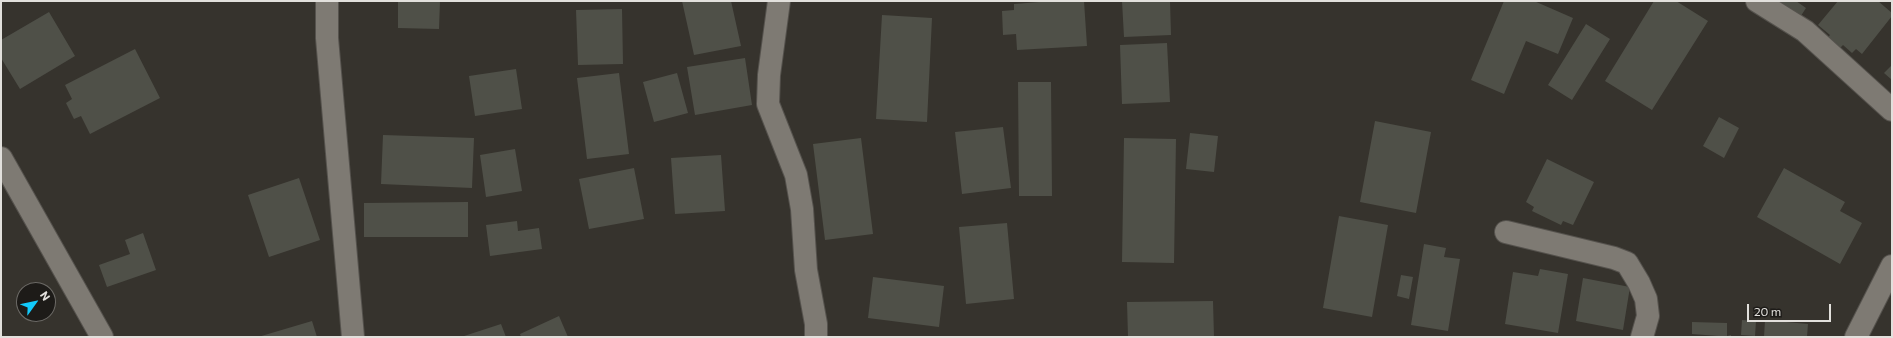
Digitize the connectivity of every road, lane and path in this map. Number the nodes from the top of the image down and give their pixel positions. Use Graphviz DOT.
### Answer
graph roads {
  1 [pos="327,1"];
  2 [pos="779,1"];
  3 [pos="1757,1"];
  4 [pos="1892,110"];
  5 [pos="1,158"];
  6 [pos="1506,232"];
  7 [pos="1892,266"];
  8 [pos="102,337"];
  9 [pos="354,337"];
  10 [pos="816,337"];
  11 [pos="1642,337"];
  12 [pos="1856,337"];
  1 -- 9 [label="street"];
  2 -- 10 [label="street"];
  3 -- 4 [label="street"];
  5 -- 8 [label="street"];
  6 -- 11 [label="street"];
  7 -- 12 [label="street"];
}
